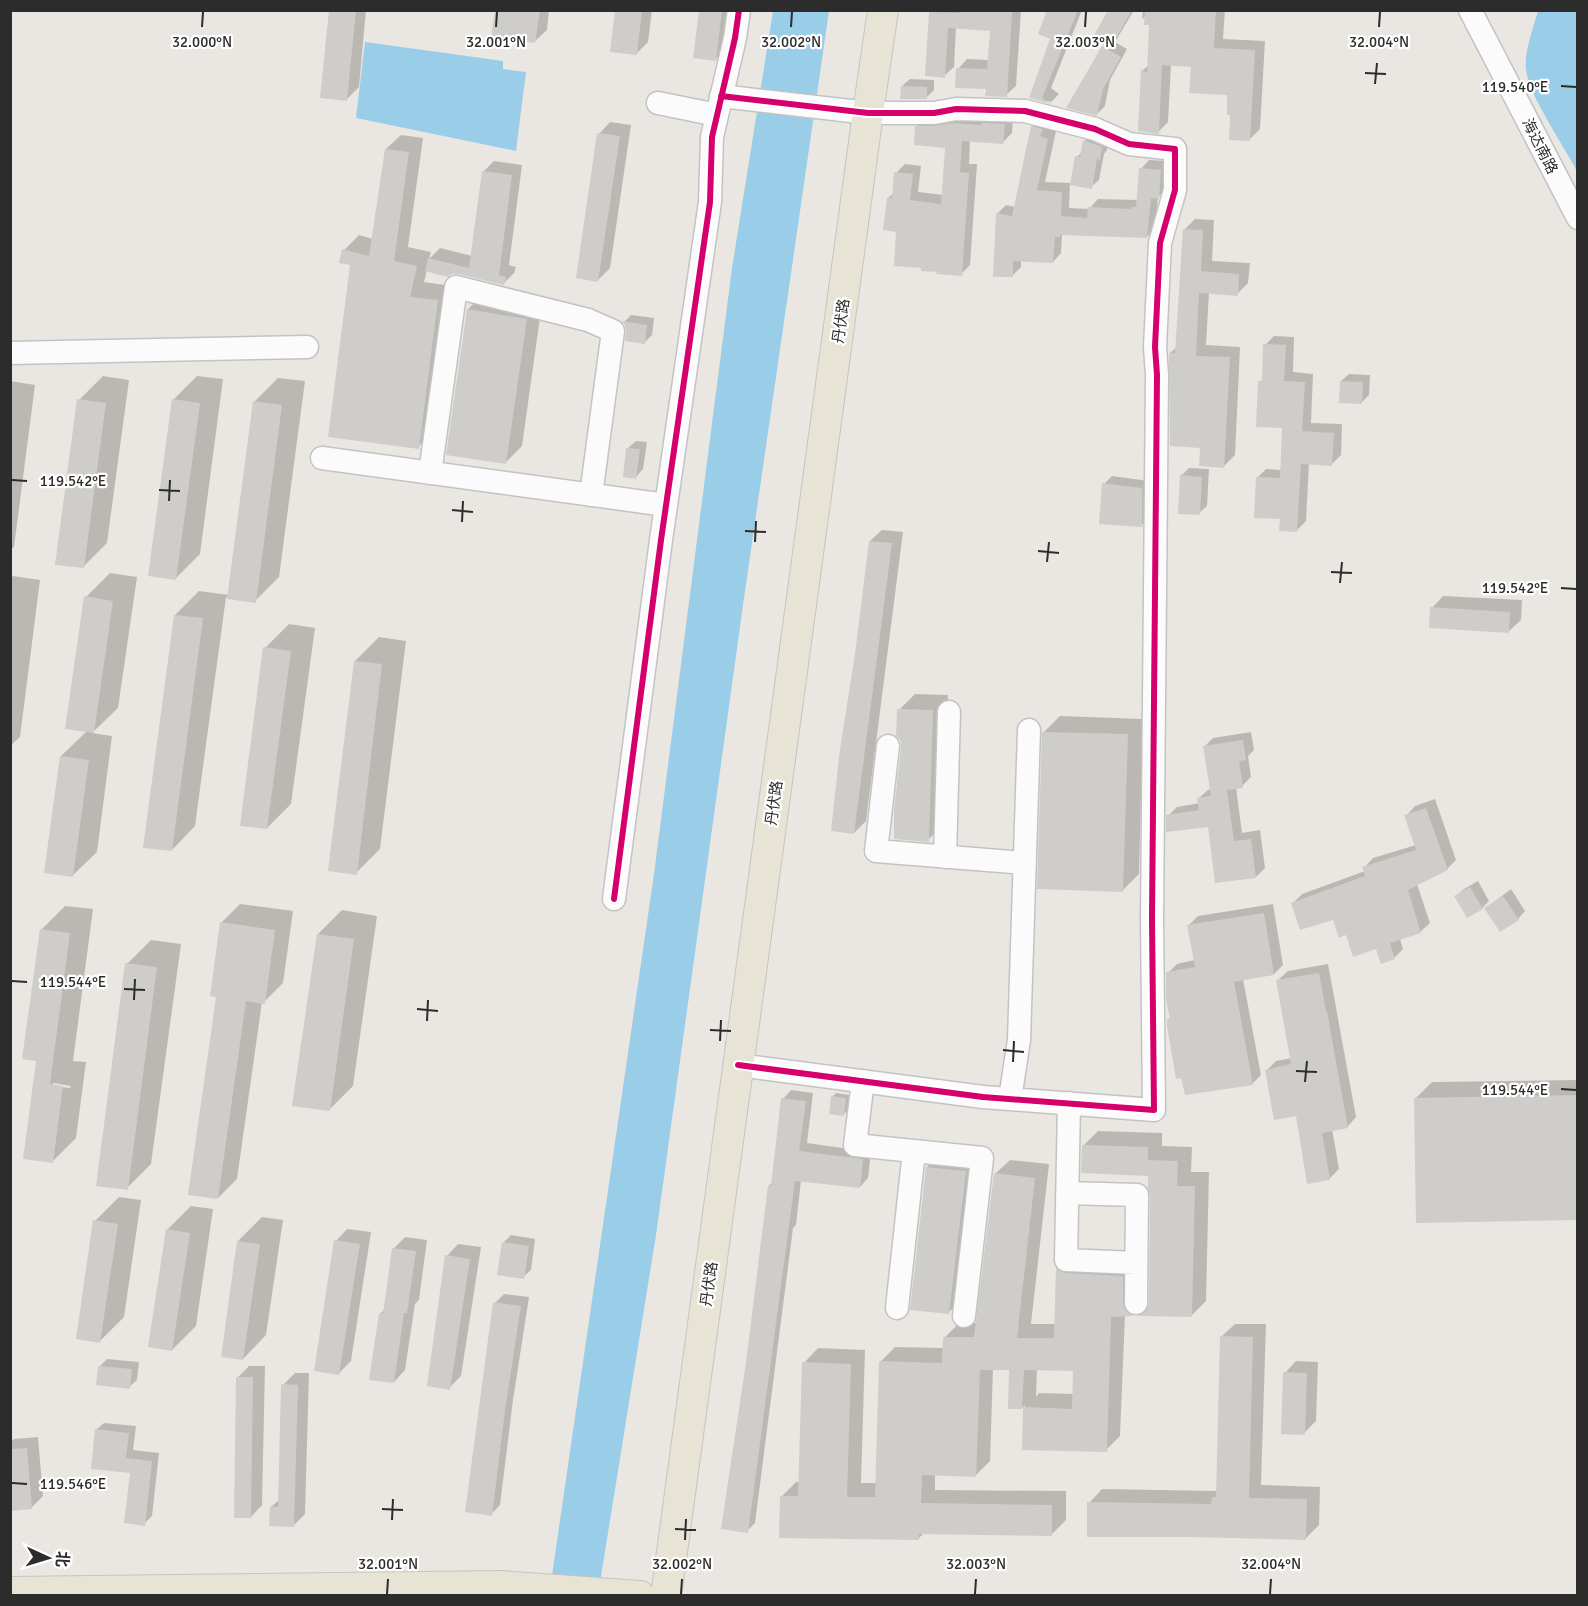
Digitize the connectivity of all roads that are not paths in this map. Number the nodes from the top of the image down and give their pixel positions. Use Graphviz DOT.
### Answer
graph roads {
  1 [pos="739,10"];
  2 [pos="884,10"];
  3 [pos="1470,10"];
  4 [pos="658,103"];
  5 [pos="725,103"];
  6 [pos="868,113"];
  7 [pos="1578,218"];
  8 [pos="306,347"];
  9 [pos="10,353"];
  10 [pos="322,458"];
  11 [pos="430,473"];
  12 [pos="591,495"];
  13 [pos="666,506"];
  14 [pos="949,712"];
  15 [pos="1029,730"];
  16 [pos="888,746"];
  17 [pos="945,856"];
  18 [pos="1025,863"];
  19 [pos="614,899"];
  20 [pos="738,1065"];
  21 [pos="863,1081"];
  22 [pos="1010,1099"];
  23 [pos="1068,1103"];
  24 [pos="914,1151"];
  25 [pos="1067,1193"];
  26 [pos="1136,1263"];
  27 [pos="1136,1303"];
  28 [pos="897,1308"];
  29 [pos="964,1317"];
  30 [pos="10,1592"];
  31 [pos="640,1596"];
  32 [pos="666,1596"];
  1 -- 5 [label="street"];
  2 -- 6 [label="main road, 丹伏路"];
  3 -- 7 [label="street, 海达南路"];
  4 -- 5 [label="street"];
  5 -- 6 [label="street"];
  5 -- 13 [label="street"];
  6 -- 20 [label="main road, 丹伏路"];
  6 -- 23 [label="street"];
  8 -- 9 [label="street"];
  10 -- 11 [label="street"];
  11 -- 12 [label="street"];
  11 -- 12 [label="street"];
  12 -- 13 [label="street"];
  13 -- 19 [label="street"];
  14 -- 17 [label="street"];
  15 -- 18 [label="street"];
  16 -- 17 [label="street"];
  17 -- 18 [label="street"];
  18 -- 22 [label="street"];
  20 -- 21 [label="street"];
  20 -- 32 [label="main road, 丹伏路"];
  21 -- 22 [label="street"];
  21 -- 24 [label="street"];
  22 -- 23 [label="street"];
  23 -- 25 [label="street"];
  24 -- 28 [label="street"];
  24 -- 29 [label="street"];
  25 -- 26 [label="street"];
  25 -- 26 [label="street"];
  26 -- 27 [label="street"];
  30 -- 31 [label="main road"];
}
